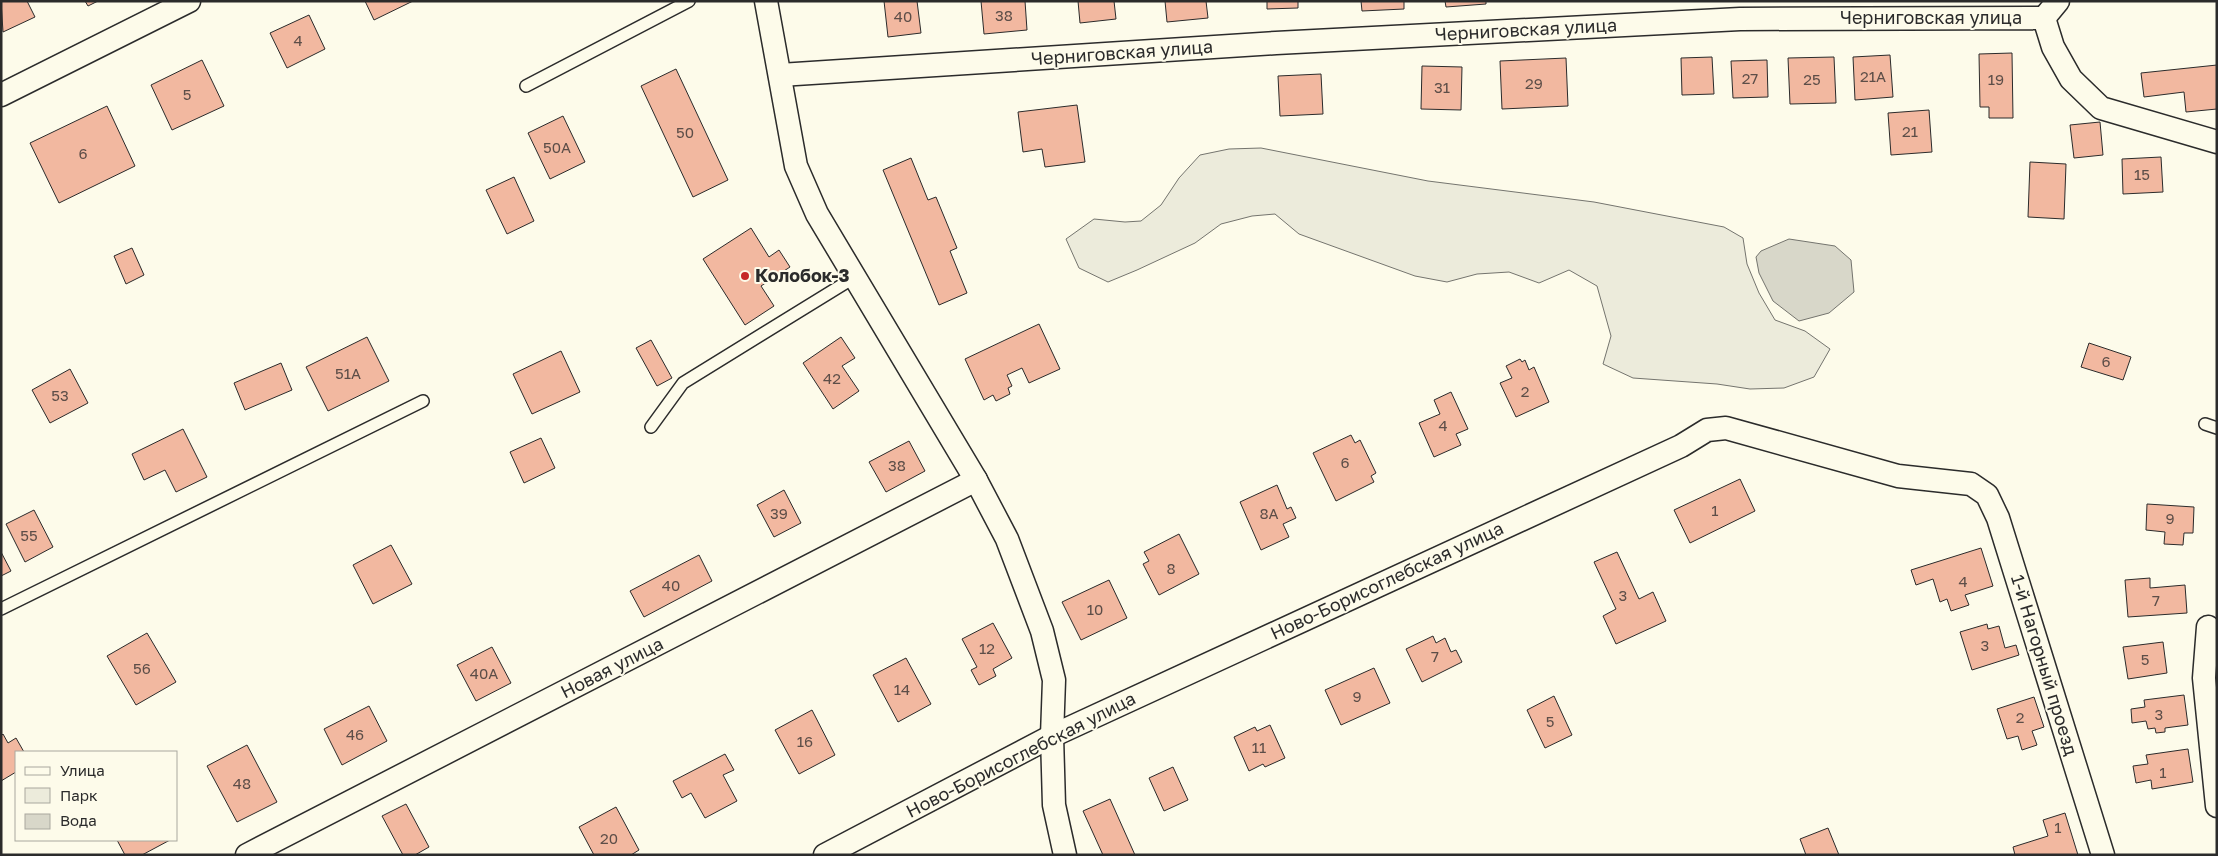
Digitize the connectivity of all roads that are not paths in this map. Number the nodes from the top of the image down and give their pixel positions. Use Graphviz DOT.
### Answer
graph roads {
  1 [pos="189,1"];
  2 [pos="689,1"];
  3 [pos="766,1"];
  4 [pos="2051,9"];
  5 [pos="1739,10"];
  6 [pos="780,75"];
  7 [pos="526,86"];
  8 [pos="1,95"];
  9 [pos="2217,142"];
  10 [pos="855,276"];
  11 [pos="424,400"];
  12 [pos="2205,424"];
  13 [pos="651,427"];
  14 [pos="2217,428"];
  15 [pos="976,480"];
  16 [pos="1971,484"];
  17 [pos="1,609"];
  18 [pos="2212,623"];
  19 [pos="1052,736"];
  20 [pos="2217,806"];
  21 [pos="247,855"];
  22 [pos="825,855"];
  23 [pos="1065,855"];
  24 [pos="2103,855"];
  1 -- 8 [label="street"];
  2 -- 7 [label="lane"];
  3 -- 6 [label="street"];
  4 -- 5 [label="street, Черниговская улица"];
  4 -- 9 [label="street, Черниговская улица"];
  5 -- 6 [label="street, Черниговская улица"];
  6 -- 10 [label="street"];
  10 -- 13 [label="lane"];
  10 -- 15 [label="street"];
  11 -- 17 [label="lane"];
  12 -- 14 [label="lane"];
  15 -- 19 [label="street"];
  15 -- 21 [label="street, Новая улица"];
  16 -- 19 [label="street, Ново-Борисоглебская улица"];
  16 -- 24 [label="street, 1-й Нагорный проезд"];
  18 -- 20 [label="street"];
  19 -- 22 [label="street, Ново-Борисоглебская улица"];
  19 -- 23 [label="street"];
}
